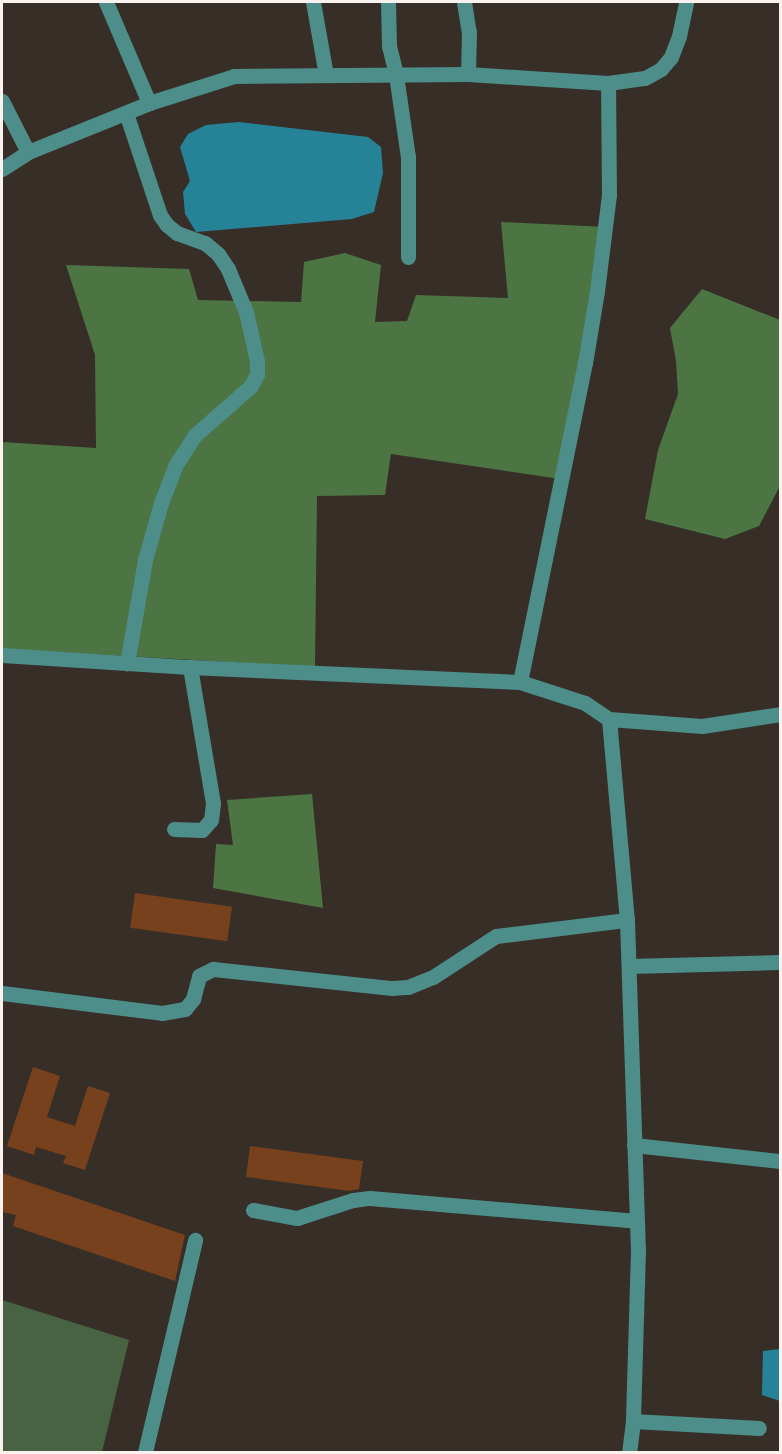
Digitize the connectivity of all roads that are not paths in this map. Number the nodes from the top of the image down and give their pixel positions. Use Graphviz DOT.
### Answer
graph roads {
  1 [pos="106,2"];
  2 [pos="313,2"];
  3 [pos="388,2"];
  4 [pos="464,2"];
  5 [pos="686,2"];
  6 [pos="326,75"];
  7 [pos="396,75"];
  8 [pos="468,75"];
  9 [pos="608,83"];
  10 [pos="2,101"];
  11 [pos="149,103"];
  12 [pos="126,112"];
  13 [pos="28,152"];
  14 [pos="2,169"];
  15 [pos="408,257"];
  16 [pos="2,655"];
  17 [pos="127,663"];
  18 [pos="190,667"];
  19 [pos="520,682"];
  20 [pos="780,714"];
  21 [pos="609,719"];
  22 [pos="174,829"];
  23 [pos="627,920"];
  24 [pos="780,962"];
  25 [pos="629,966"];
  26 [pos="2,993"];
  27 [pos="634,1145"];
  28 [pos="780,1161"];
  29 [pos="253,1210"];
  30 [pos="637,1221"];
  31 [pos="195,1239"];
  32 [pos="633,1421"];
  33 [pos="759,1428"];
  34 [pos="145,1452"];
  35 [pos="629,1452"];
  1 -- 11 [label="street"];
  2 -- 6 [label="street"];
  3 -- 7 [label="street"];
  4 -- 8 [label="street"];
  5 -- 9 [label="street"];
  6 -- 7 [label="street"];
  6 -- 11 [label="street"];
  7 -- 8 [label="street"];
  7 -- 15 [label="street"];
  8 -- 9 [label="street"];
  9 -- 19 [label="street"];
  10 -- 13 [label="street"];
  11 -- 12 [label="street"];
  12 -- 13 [label="street"];
  12 -- 17 [label="street"];
  13 -- 14 [label="street"];
  16 -- 17 [label="street"];
  17 -- 18 [label="street"];
  18 -- 19 [label="street"];
  18 -- 22 [label="street"];
  19 -- 21 [label="street"];
  20 -- 21 [label="street"];
  21 -- 23 [label="street"];
  23 -- 25 [label="street"];
  23 -- 26 [label="street"];
  24 -- 25 [label="street"];
  25 -- 27 [label="street"];
  27 -- 28 [label="street"];
  27 -- 30 [label="street"];
  29 -- 30 [label="street"];
  30 -- 32 [label="street"];
  31 -- 34 [label="street"];
  32 -- 33 [label="street"];
  32 -- 35 [label="street"];
}
